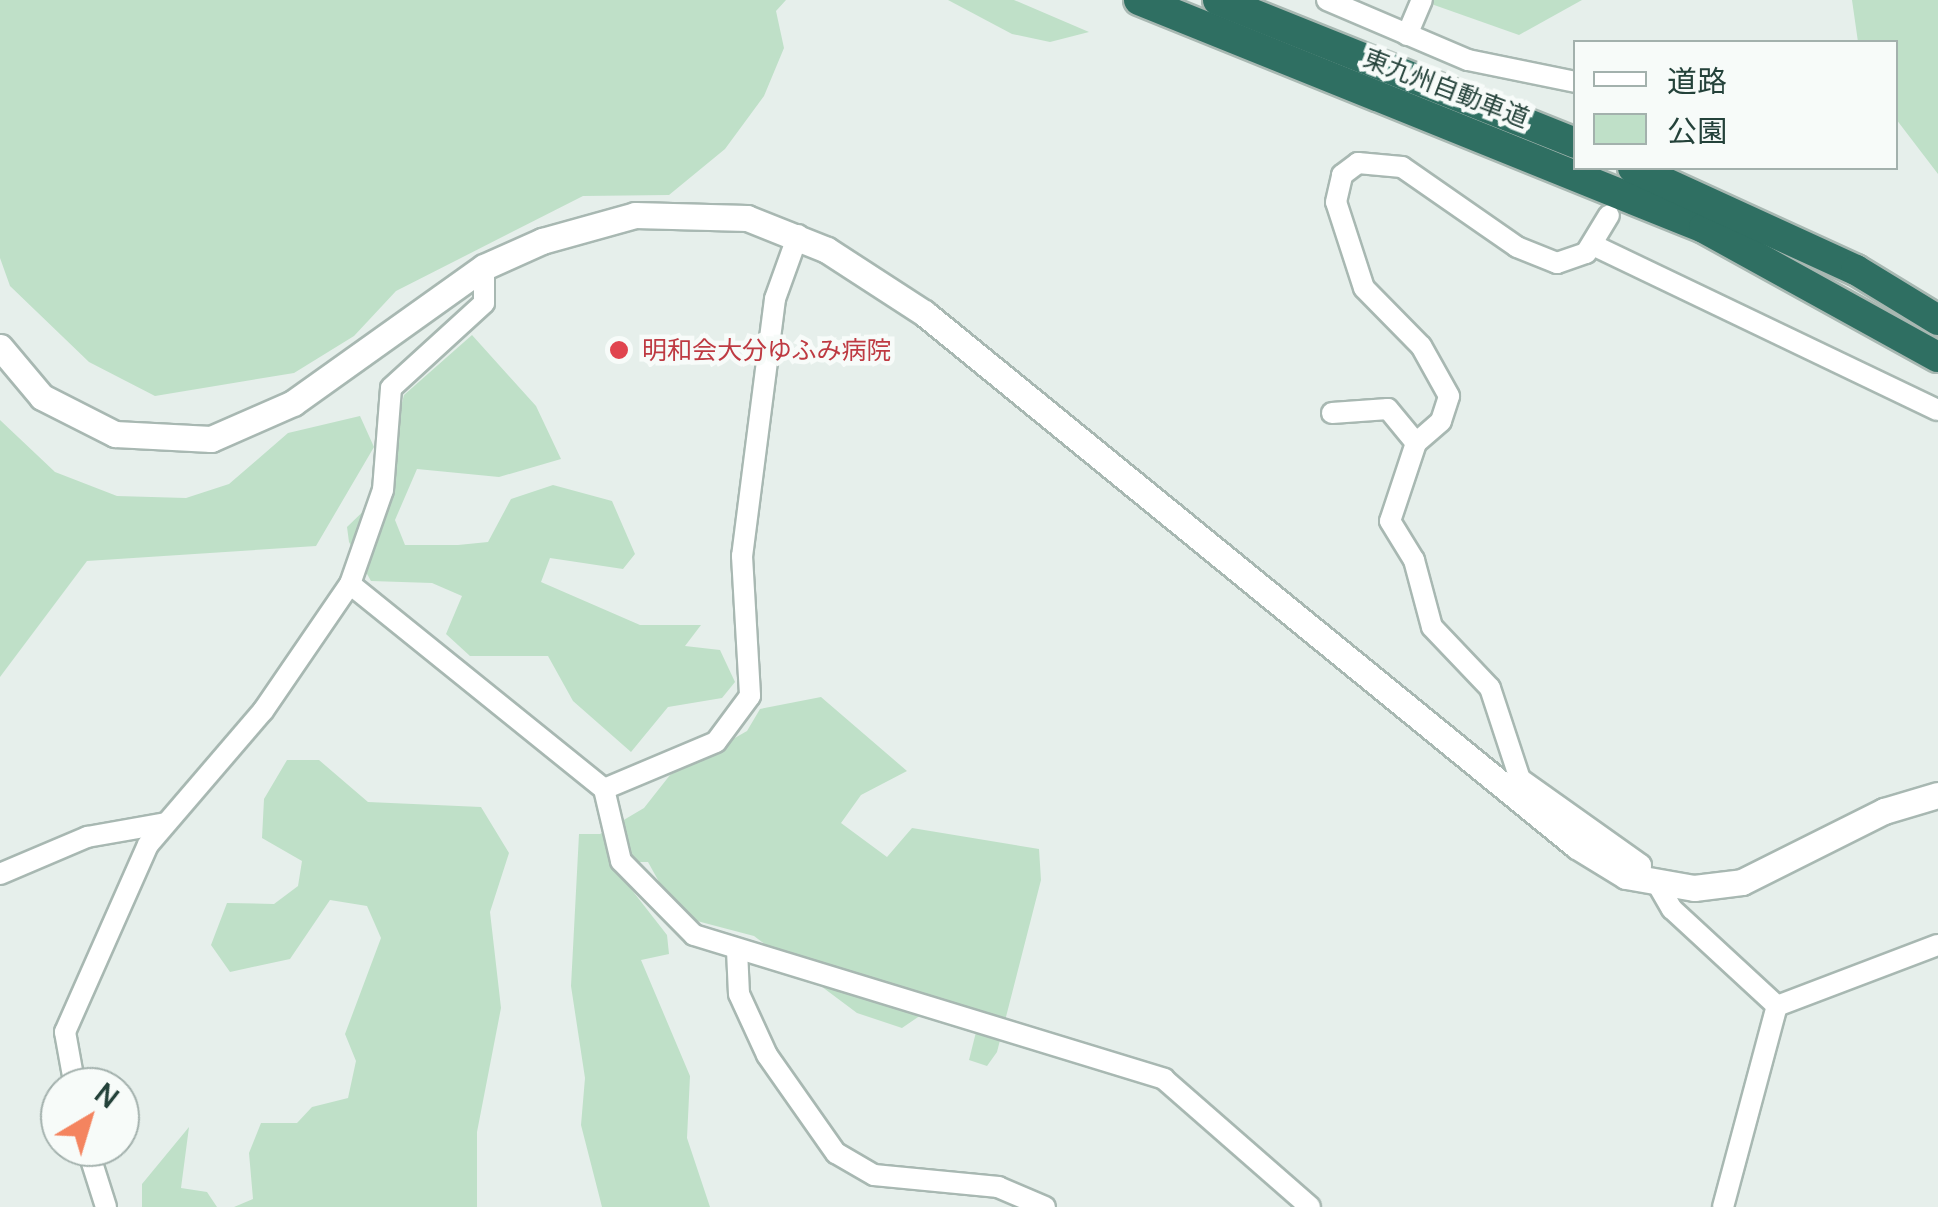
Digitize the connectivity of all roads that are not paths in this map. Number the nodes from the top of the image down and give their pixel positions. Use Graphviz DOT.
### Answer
graph roads {
  1 [pos="1140,0"];
  2 [pos="1218,0"];
  3 [pos="1327,0"];
  4 [pos="1422,0"];
  5 [pos="1407,36"];
  6 [pos="1573,81"];
  7 [pos="1573,142"];
  8 [pos="1637,170"];
  9 [pos="1608,215"];
  10 [pos="798,235"];
  11 [pos="1593,246"];
  12 [pos="484,267"];
  13 [pos="1938,320"];
  14 [pos="0,346"];
  15 [pos="1938,357"];
  16 [pos="1938,410"];
  17 [pos="1332,413"];
  18 [pos="1416,442"];
  19 [pos="350,584"];
  20 [pos="604,789"];
  21 [pos="1938,796"];
  22 [pos="166,823"];
  23 [pos="0,874"];
  24 [pos="1649,882"];
  25 [pos="1938,946"];
  26 [pos="738,950"];
  27 [pos="1778,1006"];
  28 [pos="71,1067"];
  29 [pos="93,1167"];
  30 [pos="106,1207"];
  31 [pos="1045,1207"];
  32 [pos="1310,1207"];
  33 [pos="1723,1207"];
  1 -- 15 [label="highway, 東九州自動車道"];
  2 -- 7 [label="highway, 東九州自動車道"];
  3 -- 5 [label="street"];
  4 -- 5 [label="street"];
  5 -- 6 [label="street"];
  8 -- 13 [label="highway"];
  9 -- 11 [label="street"];
  10 -- 12 [label="street"];
  10 -- 20 [label="street"];
  10 -- 24 [label="street"];
  11 -- 16 [label="street"];
  11 -- 18 [label="street"];
  12 -- 14 [label="street"];
  12 -- 19 [label="street"];
  17 -- 18 [label="street"];
  18 -- 24 [label="street"];
  19 -- 20 [label="street"];
  19 -- 22 [label="street"];
  20 -- 26 [label="street"];
  21 -- 24 [label="street"];
  22 -- 23 [label="street"];
  22 -- 28 [label="street"];
  24 -- 27 [label="street"];
  25 -- 27 [label="street"];
  26 -- 31 [label="street"];
  26 -- 32 [label="street"];
  27 -- 33 [label="street"];
  29 -- 30 [label="street"];
}
